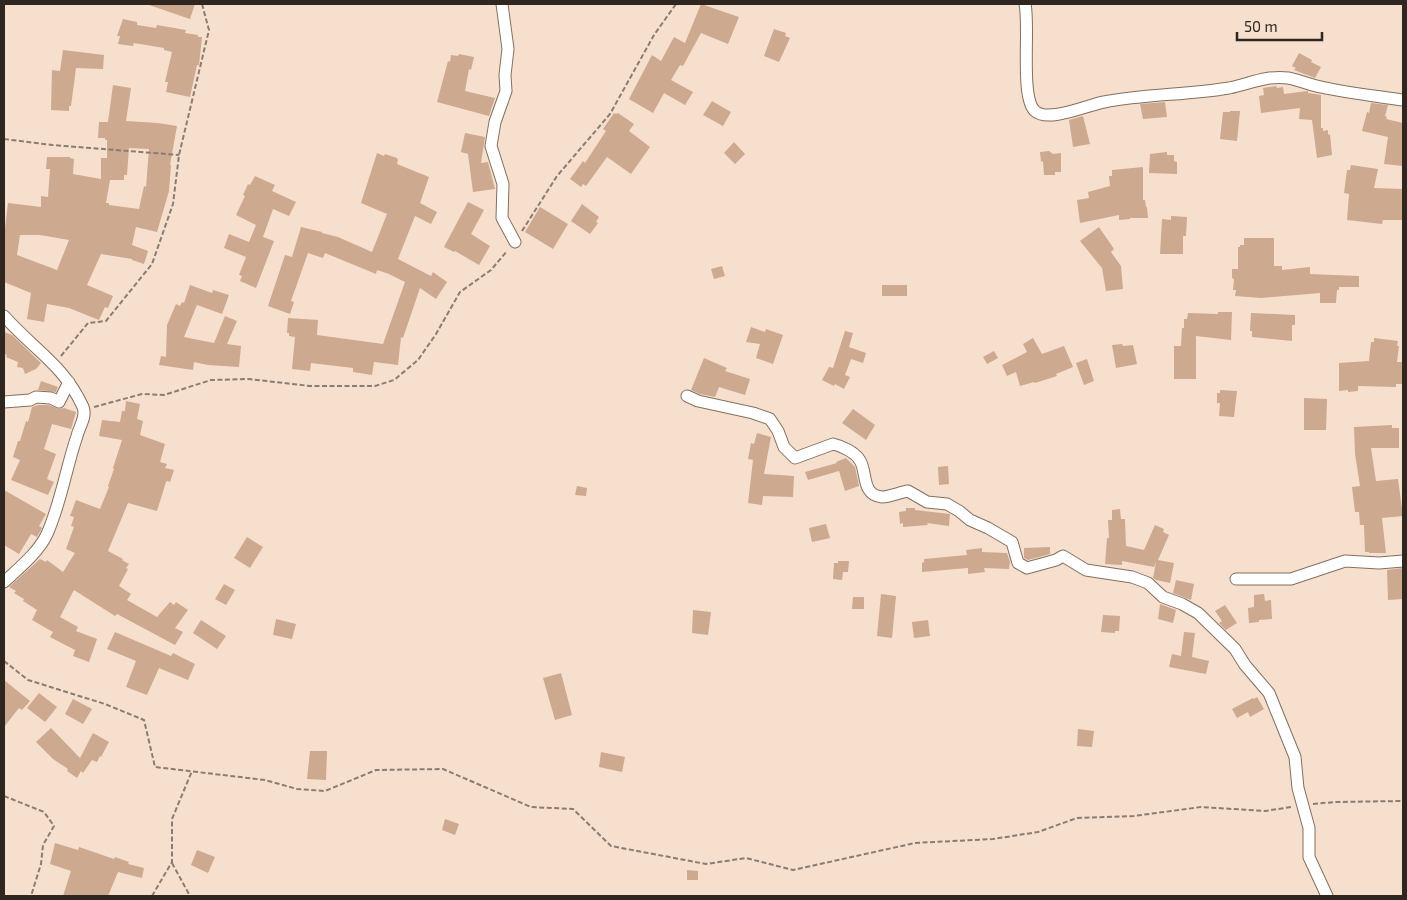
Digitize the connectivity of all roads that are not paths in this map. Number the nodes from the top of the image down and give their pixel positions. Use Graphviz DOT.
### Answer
graph roads {
  1 [pos="502,4"];
  2 [pos="1025,4"];
  3 [pos="1403,100"];
  4 [pos="515,242"];
  5 [pos="4,316"];
  6 [pos="70,382"];
  7 [pos="687,396"];
  8 [pos="4,402"];
  9 [pos="1403,561"];
  10 [pos="1236,579"];
  11 [pos="4,582"];
  12 [pos="1326,896"];
  1 -- 4 [label="street"];
  2 -- 3 [label="street"];
  5 -- 6 [label="street"];
  6 -- 8 [label="street"];
  6 -- 11 [label="street"];
  7 -- 12 [label="street"];
  9 -- 10 [label="street"];
}
